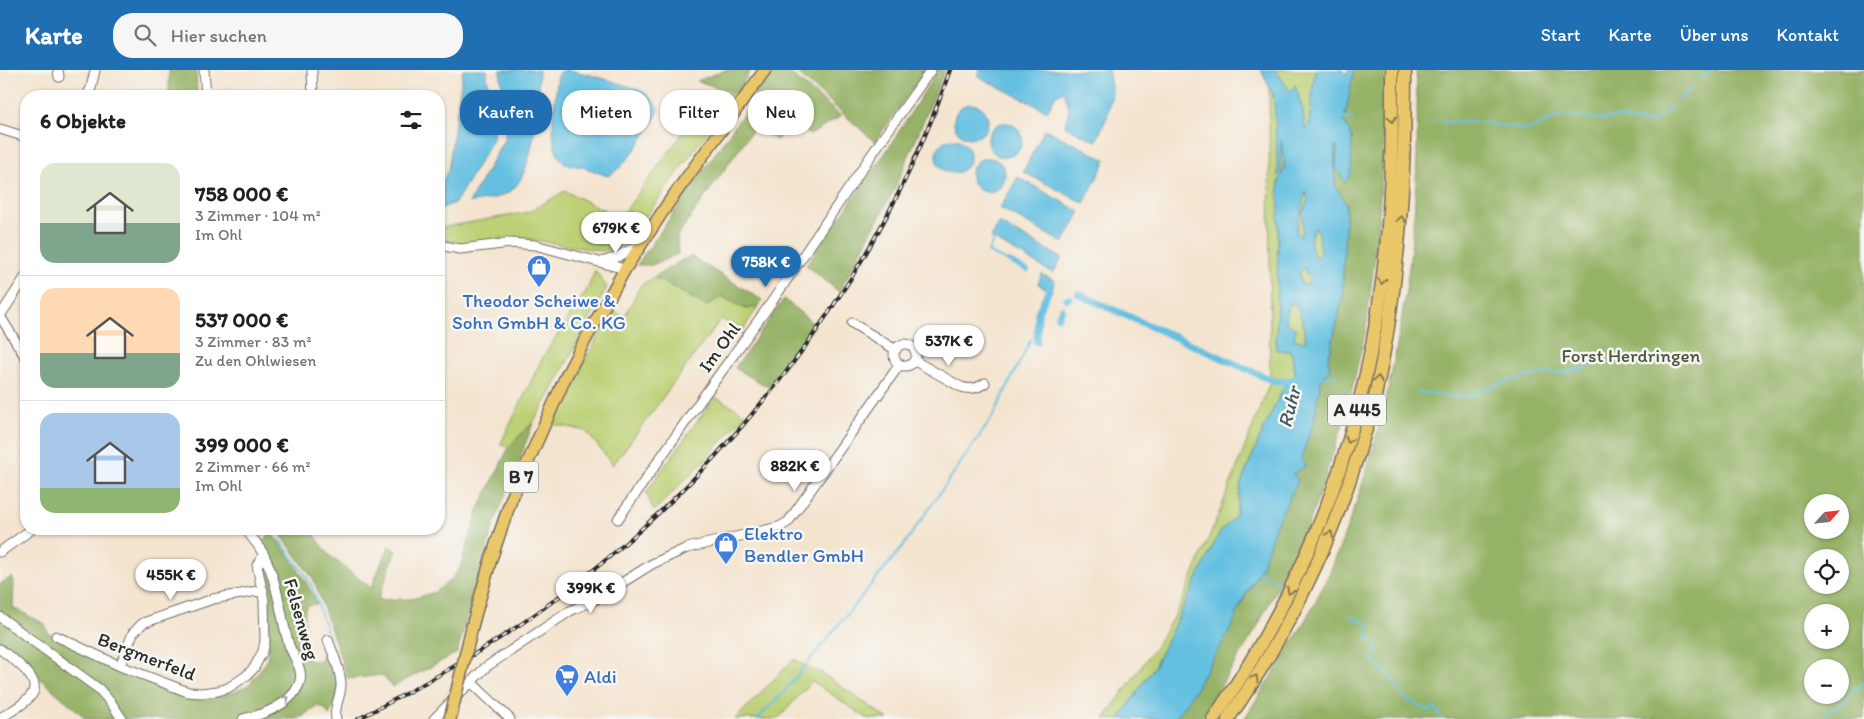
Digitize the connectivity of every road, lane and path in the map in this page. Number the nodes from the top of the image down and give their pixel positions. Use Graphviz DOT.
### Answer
graph roads {
  1 [pos="95,70"];
  2 [pos="204,70"];
  3 [pos="312,70"];
  4 [pos="765,70"];
  5 [pos="931,70"];
  6 [pos="1392,70"];
  7 [pos="1405,70"];
  8 [pos="90,90"];
  9 [pos="206,90"];
  10 [pos="313,90"];
  11 [pos="0,129"];
  12 [pos="20,136"];
  13 [pos="642,244"];
  14 [pos="445,247"];
  15 [pos="600,262"];
  16 [pos="625,269"];
  17 [pos="20,285"];
  18 [pos="0,316"];
  19 [pos="852,324"];
  20 [pos="20,348"];
  21 [pos="896,350"];
  22 [pos="914,361"];
  23 [pos="900,364"];
  24 [pos="985,383"];
  25 [pos="618,519"];
  26 [pos="24,535"];
  27 [pos="250,535"];
  28 [pos="0,552"];
  29 [pos="264,555"];
  30 [pos="263,590"];
  31 [pos="0,617"];
  32 [pos="56,636"];
  33 [pos="328,640"];
  34 [pos="1,652"];
  35 [pos="120,666"];
  36 [pos="471,682"];
  37 [pos="0,718"];
  38 [pos="122,719"];
  39 [pos="243,719"];
  40 [pos="336,719"];
  41 [pos="434,719"];
  42 [pos="450,719"];
  43 [pos="510,719"];
  44 [pos="1213,719"];
  45 [pos="1228,719"];
  1 -- 8 [label="street"];
  2 -- 9 [label="street"];
  3 -- 10 [label="street"];
  4 -- 13 [label="main road, B 7"];
  5 -- 25 [label="street, Im Ohl"];
  6 -- 44 [label="highway, A 445, one-way"];
  45 -- 7 [label="highway, A 445, one-way"];
  11 -- 12 [label="street"];
  13 -- 15 [label="street"];
  13 -- 16 [label="main road, B 7"];
  14 -- 15 [label="street"];
  15 -- 16 [label="street"];
  16 -- 42 [label="main road, B 7, bridge"];
  17 -- 18 [label="street"];
  18 -- 20 [label="street"];
  19 -- 21 [label="street"];
  21 -- 22 [label="street"];
  21 -- 23 [label="street"];
  22 -- 23 [label="street"];
  22 -- 24 [label="street"];
  23 -- 36 [label="street"];
  26 -- 28 [label="street"];
  27 -- 29 [label="street"];
  29 -- 30 [label="street, Bergmerfeld"];
  39 -- 29 [label="street, Felsenweg, one-way"];
  30 -- 35 [label="street"];
  30 -- 35 [label="street, Bergmerfeld"];
  31 -- 38 [label="street"];
  32 -- 35 [label="street, Bergmerfeld"];
  33 -- 40 [label="street"];
  34 -- 37 [label="street"];
  36 -- 41 [label="street"];
  36 -- 43 [label="street"];
}
